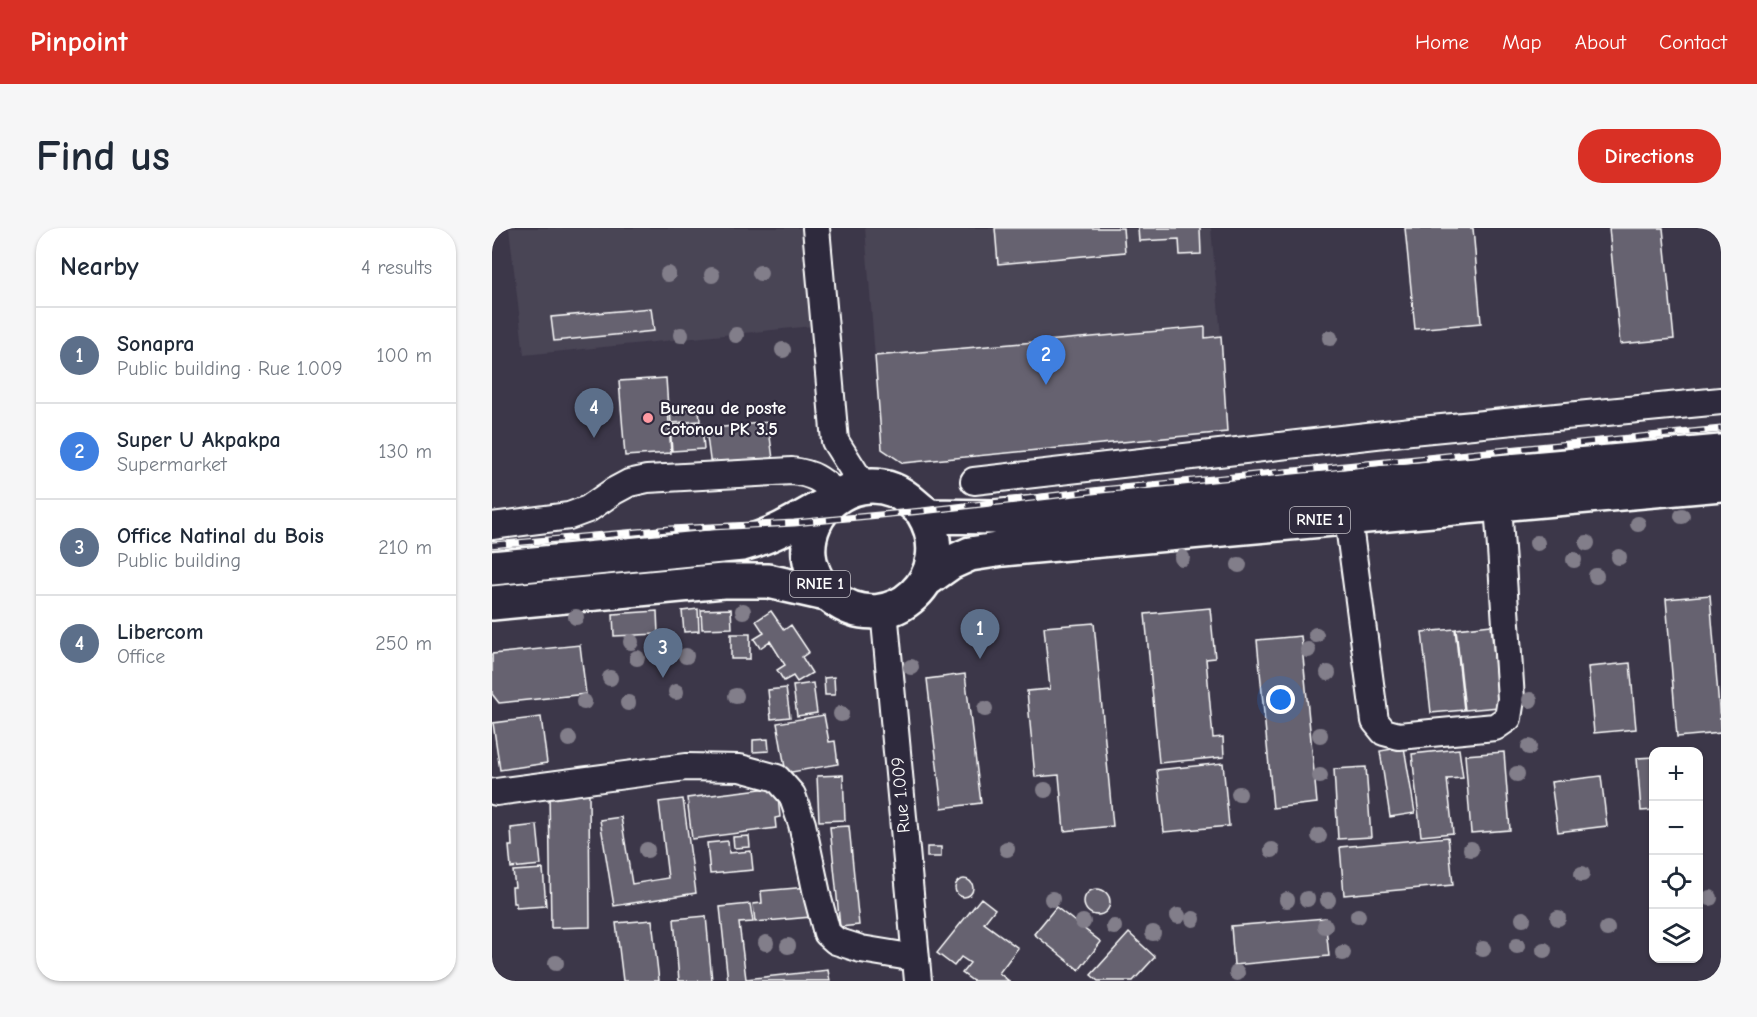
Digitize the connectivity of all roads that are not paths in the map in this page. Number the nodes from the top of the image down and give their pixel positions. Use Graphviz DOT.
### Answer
graph roads {
  1 [pos="816,228"];
  2 [pos="1721,401"];
  3 [pos="1721,452"];
  4 [pos="974,481"];
  5 [pos="1721,484"];
  6 [pos="844,495"];
  7 [pos="1498,504"];
  8 [pos="923,513"];
  9 [pos="1348,518"];
  10 [pos="492,525"];
  11 [pos="492,568"];
  12 [pos="926,580"];
  13 [pos="830,595"];
  14 [pos="492,603"];
  15 [pos="884,610"];
  16 [pos="496,792"];
  17 [pos="917,969"];
  1 -- 6 [label="street"];
  2 -- 4 [label="street"];
  3 -- 8 [label="highway, RNIE 1"];
  5 -- 7 [label="highway, RNIE 1"];
  6 -- 8 [label="highway"];
  6 -- 10 [label="street"];
  6 -- 11 [label="highway"];
  6 -- 13 [label="highway, RNIE 1"];
  7 -- 9 [label="highway, RNIE 1"];
  7 -- 9 [label="street"];
  8 -- 12 [label="highway"];
  9 -- 12 [label="highway, RNIE 1"];
  12 -- 15 [label="highway, RNIE 1"];
  13 -- 14 [label="highway, RNIE 1"];
  13 -- 15 [label="highway, RNIE 1"];
  15 -- 17 [label="street, Rue 1.009"];
  16 -- 17 [label="street"];
}
